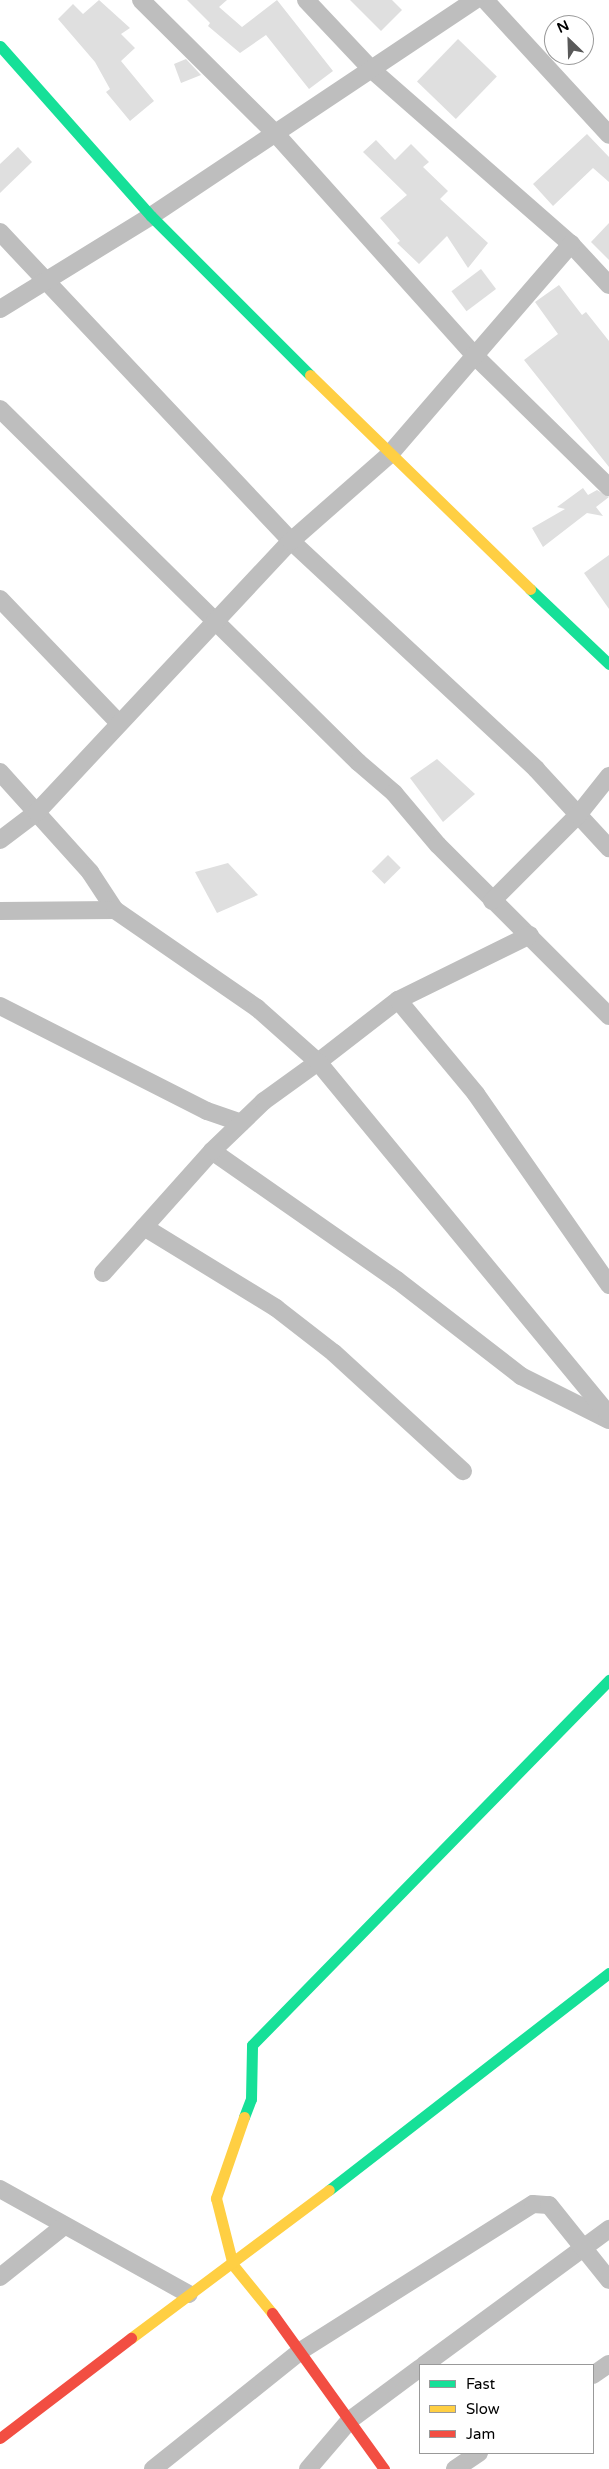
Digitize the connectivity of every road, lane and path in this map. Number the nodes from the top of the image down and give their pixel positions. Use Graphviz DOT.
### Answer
graph roads {
  1 [pos="141,0"];
  2 [pos="306,0"];
  3 [pos="474,0"];
  4 [pos="485,0"];
  5 [pos="0,46"];
  6 [pos="371,69"];
  7 [pos="275,133"];
  8 [pos="609,135"];
  9 [pos="151,216"];
  10 [pos="0,232"];
  11 [pos="571,244"];
  12 [pos="44,280"];
  13 [pos="609,285"];
  14 [pos="0,309"];
  15 [pos="474,355"];
  16 [pos="0,409"];
  17 [pos="389,455"];
  18 [pos="609,487"];
  19 [pos="291,541"];
  20 [pos="0,599"];
  21 [pos="218,622"];
  22 [pos="609,664"];
  23 [pos="119,723"];
  24 [pos="0,772"];
  25 [pos="609,776"];
  26 [pos="37,812"];
  27 [pos="578,815"];
  28 [pos="0,840"];
  29 [pos="609,848"];
  30 [pos="492,901"];
  31 [pos="114,910"];
  32 [pos="0,911"];
  33 [pos="530,935"];
  34 [pos="398,1000"];
  35 [pos="0,1006"];
  36 [pos="609,1016"];
  37 [pos="318,1062"];
  38 [pos="241,1123"];
  39 [pos="212,1150"];
  40 [pos="144,1227"];
  41 [pos="103,1273"];
  42 [pos="609,1285"];
  43 [pos="609,1415"];
  44 [pos="609,1420"];
  45 [pos="463,1471"];
  46 [pos="609,1680"];
  47 [pos="609,1973"];
  48 [pos="0,2189"];
  49 [pos="64,2226"];
  50 [pos="609,2229"];
  51 [pos="584,2246"];
  52 [pos="233,2265"];
  53 [pos="0,2277"];
  54 [pos="609,2280"];
  55 [pos="189,2294"];
  56 [pos="302,2350"];
  57 [pos="425,2364"];
  58 [pos="609,2364"];
  59 [pos="419,2369"];
  60 [pos="594,2374"];
  61 [pos="350,2420"];
  62 [pos="0,2438"];
  63 [pos="478,2454"];
  64 [pos="153,2469"];
  65 [pos="308,2469"];
  66 [pos="384,2469"];
  67 [pos="455,2469"];
  1 -- 7 [label="street"];
  2 -- 6 [label="street"];
  3 -- 6 [label="street"];
  4 -- 8 [label="street"];
  5 -- 9 [label="street"];
  6 -- 7 [label="street"];
  6 -- 11 [label="street"];
  7 -- 9 [label="street"];
  7 -- 15 [label="street"];
  9 -- 12 [label="street"];
  9 -- 17 [label="street"];
  10 -- 12 [label="street"];
  11 -- 13 [label="street"];
  11 -- 15 [label="street"];
  12 -- 14 [label="street"];
  12 -- 19 [label="street"];
  15 -- 17 [label="street"];
  15 -- 18 [label="street"];
  16 -- 21 [label="street"];
  17 -- 19 [label="street"];
  17 -- 22 [label="street"];
  19 -- 21 [label="street"];
  19 -- 27 [label="street"];
  20 -- 23 [label="street"];
  21 -- 23 [label="street"];
  21 -- 30 [label="street"];
  23 -- 26 [label="street"];
  24 -- 26 [label="street"];
  25 -- 27 [label="street"];
  26 -- 28 [label="street"];
  26 -- 31 [label="street"];
  27 -- 29 [label="street"];
  27 -- 30 [label="street"];
  30 -- 33 [label="street"];
  31 -- 32 [label="street"];
  31 -- 37 [label="street"];
  33 -- 34 [label="street"];
  33 -- 36 [label="street"];
  34 -- 37 [label="street"];
  34 -- 42 [label="street"];
  35 -- 38 [label="street"];
  37 -- 38 [label="street"];
  37 -- 43 [label="street"];
  38 -- 39 [label="street"];
  39 -- 40 [label="street"];
  39 -- 44 [label="street"];
  40 -- 41 [label="street"];
  40 -- 45 [label="street"];
  46 -- 52 [label="street"];
  47 -- 52 [label="street"];
  48 -- 49 [label="street"];
  49 -- 53 [label="street"];
  49 -- 55 [label="street"];
  50 -- 51 [label="street"];
  51 -- 54 [label="street"];
  51 -- 56 [label="street"];
  51 -- 57 [label="street"];
  52 -- 55 [label="street"];
  52 -- 56 [label="street"];
  55 -- 62 [label="street"];
  56 -- 61 [label="street"];
  56 -- 64 [label="street"];
  58 -- 60 [label="street"];
  59 -- 61 [label="street"];
  61 -- 65 [label="street"];
  61 -- 66 [label="street"];
  63 -- 67 [label="street"];
}
